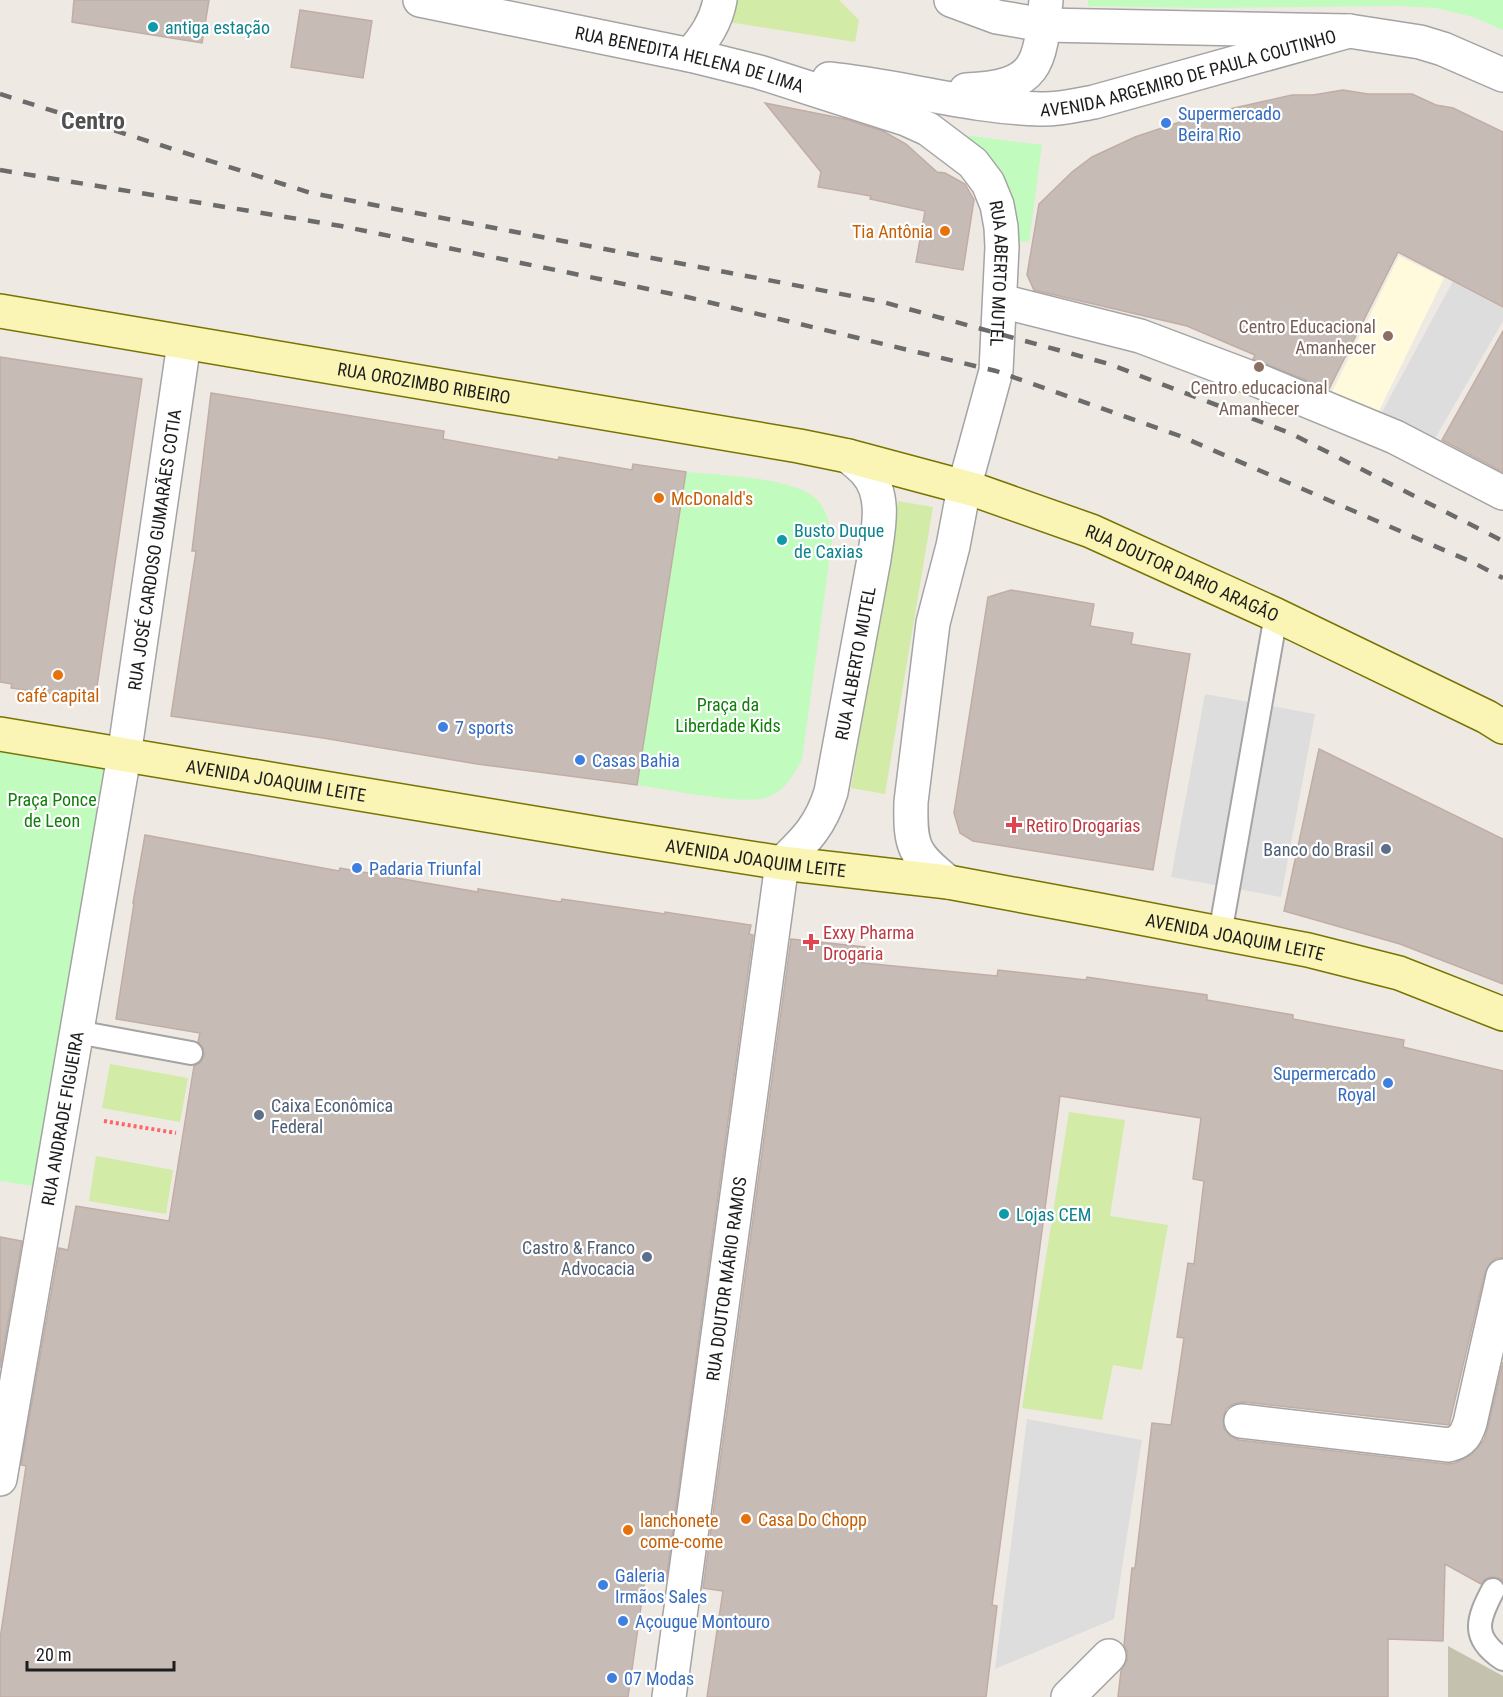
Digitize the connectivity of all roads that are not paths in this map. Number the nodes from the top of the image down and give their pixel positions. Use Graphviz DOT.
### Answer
graph roads {
  1 [pos="420,0"];
  2 [pos="720,0"];
  3 [pos="951,0"];
  4 [pos="1045,13"];
  5 [pos="1349,31"];
  6 [pos="690,55"];
  7 [pos="759,72"];
  8 [pos="1503,75"];
  9 [pos="886,87"];
  10 [pos="950,143"];
  11 [pos="1001,301"];
  12 [pos="0,311"];
  13 [pos="184,343"];
  14 [pos="848,456"];
  15 [pos="963,488"];
  16 [pos="1503,493"];
  17 [pos="1276,615"];
  18 [pos="1503,726"];
  19 [pos="0,734"];
  20 [pos="124,756"];
  21 [pos="782,863"];
  22 [pos="948,882"];
  23 [pos="1220,934"];
  24 [pos="1503,1014"];
  25 [pos="76,1032"];
  26 [pos="191,1053"];
  27 [pos="1503,1276"];
  28 [pos="1241,1421"];
  29 [pos="0,1479"];
  30 [pos="1492,1590"];
  31 [pos="1109,1656"];
  32 [pos="1503,1659"];
  33 [pos="669,1697"];
  34 [pos="1068,1697"];
  1 -- 6 [label="street, RUA BENEDITA HELENA DE LIMA"];
  2 -- 6 [label="street"];
  3 -- 4 [label="street, AVENIDA ARGEMIRO DE PAULA COUTINHO"];
  4 -- 5 [label="street, AVENIDA ARGEMIRO DE PAULA COUTINHO"];
  4 -- 9 [label="street"];
  5 -- 8 [label="street"];
  5 -- 9 [label="street, AVENIDA ARGEMIRO DE PAULA COUTINHO"];
  6 -- 7 [label="street, RUA BENEDITA HELENA DE LIMA"];
  7 -- 9 [label="street, AVENIDA ARGEMIRO DE PAULA COUTINHO"];
  7 -- 10 [label="street, RUA BENEDITA HELENA DE LIMA"];
  10 -- 11 [label="street, RUA ABERTO MUTEL"];
  11 -- 15 [label="street, RUA ABERTO MUTEL"];
  11 -- 16 [label="street"];
  12 -- 13 [label="main road, RUA OROZIMBO RIBEIRO"];
  13 -- 14 [label="main road, RUA OROZIMBO RIBEIRO"];
  13 -- 20 [label="street, RUA JOSÉ CARDOSO GUMARÃES COTIA"];
  14 -- 15 [label="main road, RUA DOUTOR DARIO ARAGÃO"];
  14 -- 21 [label="street, RUA ALBERTO MUTEL"];
  15 -- 17 [label="main road, RUA DOUTOR DARIO ARAGÃO"];
  15 -- 22 [label="street"];
  17 -- 18 [label="main road, RUA DOUTOR DARIO ARAGÃO"];
  17 -- 23 [label="lane"];
  19 -- 20 [label="main road, AVENIDA JOAQUIM LEITE"];
  20 -- 21 [label="main road, AVENIDA JOAQUIM LEITE"];
  20 -- 25 [label="street, RUA ANDRADE FIGUEIRA"];
  21 -- 22 [label="main road, AVENIDA JOAQUIM LEITE"];
  21 -- 33 [label="street, RUA DOUTOR MÁRIO RAMOS"];
  22 -- 23 [label="main road, AVENIDA JOAQUIM LEITE"];
  23 -- 24 [label="main road, AVENIDA JOAQUIM LEITE"];
  25 -- 26 [label="lane"];
  25 -- 29 [label="street, RUA ANDRADE FIGUEIRA"];
  27 -- 28 [label="street"];
  30 -- 32 [label="lane"];
  31 -- 34 [label="street"];
}
